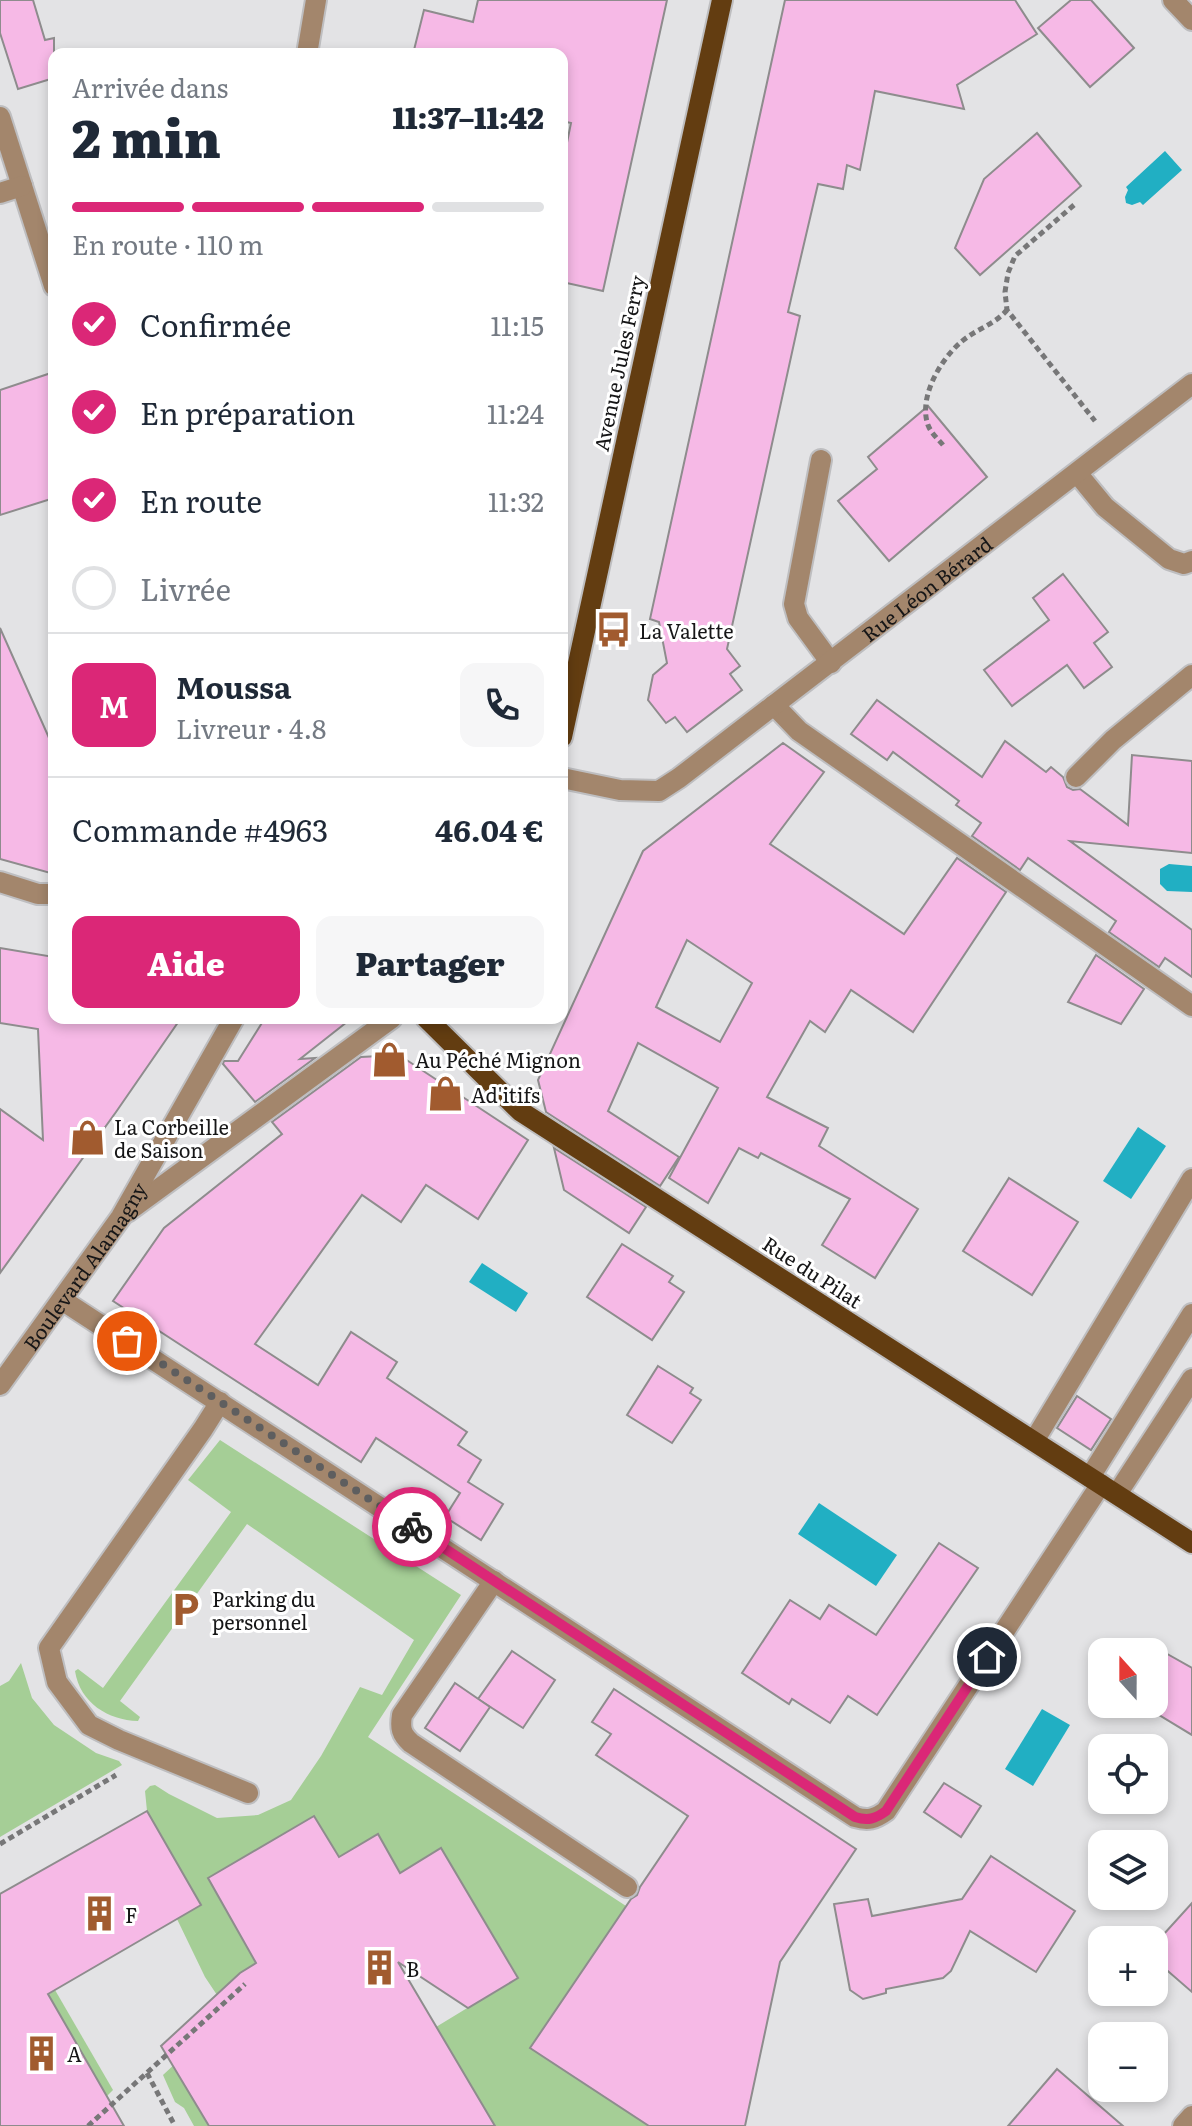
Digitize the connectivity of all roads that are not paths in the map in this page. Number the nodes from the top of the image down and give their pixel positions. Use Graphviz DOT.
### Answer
graph roads {
  1 [pos="316,0"];
  2 [pos="722,0"];
  3 [pos="1173,0"];
  4 [pos="1192,20"];
  5 [pos="308,48"];
  6 [pos="0,117"];
  7 [pos="22,186"];
  8 [pos="0,193"];
  9 [pos="48,267"];
  10 [pos="1192,384"];
  11 [pos="821,460"];
  12 [pos="1077,473"];
  13 [pos="1192,561"];
  14 [pos="831,663"];
  15 [pos="1192,675"];
  16 [pos="774,705"];
  17 [pos="568,709"];
  18 [pos="1076,777"];
  19 [pos="568,779"];
  20 [pos="0,882"];
  21 [pos="48,894"];
  22 [pos="1192,1006"];
  23 [pos="231,1024"];
  24 [pos="384,1024"];
  25 [pos="432,1024"];
  26 [pos="1192,1179"];
  27 [pos="121,1217"];
  28 [pos="62,1300"];
  29 [pos="1192,1314"];
  30 [pos="1192,1379"];
  31 [pos="0,1385"];
  32 [pos="220,1402"];
  33 [pos="1034,1441"];
  34 [pos="1103,1485"];
  35 [pos="1192,1543"];
  36 [pos="494,1581"];
  37 [pos="248,1793"];
  38 [pos="627,1887"];
  39 [pos="1192,2116"];
  40 [pos="1183,2126"];
  1 -- 5 [label="street"];
  2 -- 17 [label="main road, Avenue Jules Ferry"];
  3 -- 4 [label="street"];
  6 -- 7 [label="street"];
  7 -- 8 [label="street"];
  7 -- 9 [label="street"];
  10 -- 12 [label="street, Rue Léon Bérard"];
  11 -- 14 [label="street"];
  12 -- 13 [label="street"];
  12 -- 14 [label="street, Rue Léon Bérard"];
  14 -- 16 [label="street, Rue Léon Bérard"];
  15 -- 18 [label="street"];
  16 -- 19 [label="street, Rue Léon Bérard"];
  16 -- 22 [label="street"];
  20 -- 21 [label="street"];
  23 -- 27 [label="street, Boulevard Alamagny"];
  24 -- 27 [label="street"];
  25 -- 33 [label="main road, Rue du Pilat"];
  26 -- 33 [label="street"];
  27 -- 28 [label="street, Boulevard Alamagny"];
  28 -- 31 [label="street, Boulevard Alamagny"];
  28 -- 32 [label="street"];
  29 -- 34 [label="street"];
  30 -- 34 [label="street"];
  32 -- 36 [label="street"];
  32 -- 37 [label="street"];
  33 -- 34 [label="main road, Rue du Pilat"];
  34 -- 35 [label="main road, Rue du Pilat"];
  34 -- 36 [label="street"];
  36 -- 38 [label="street"];
  39 -- 40 [label="street"];
}
